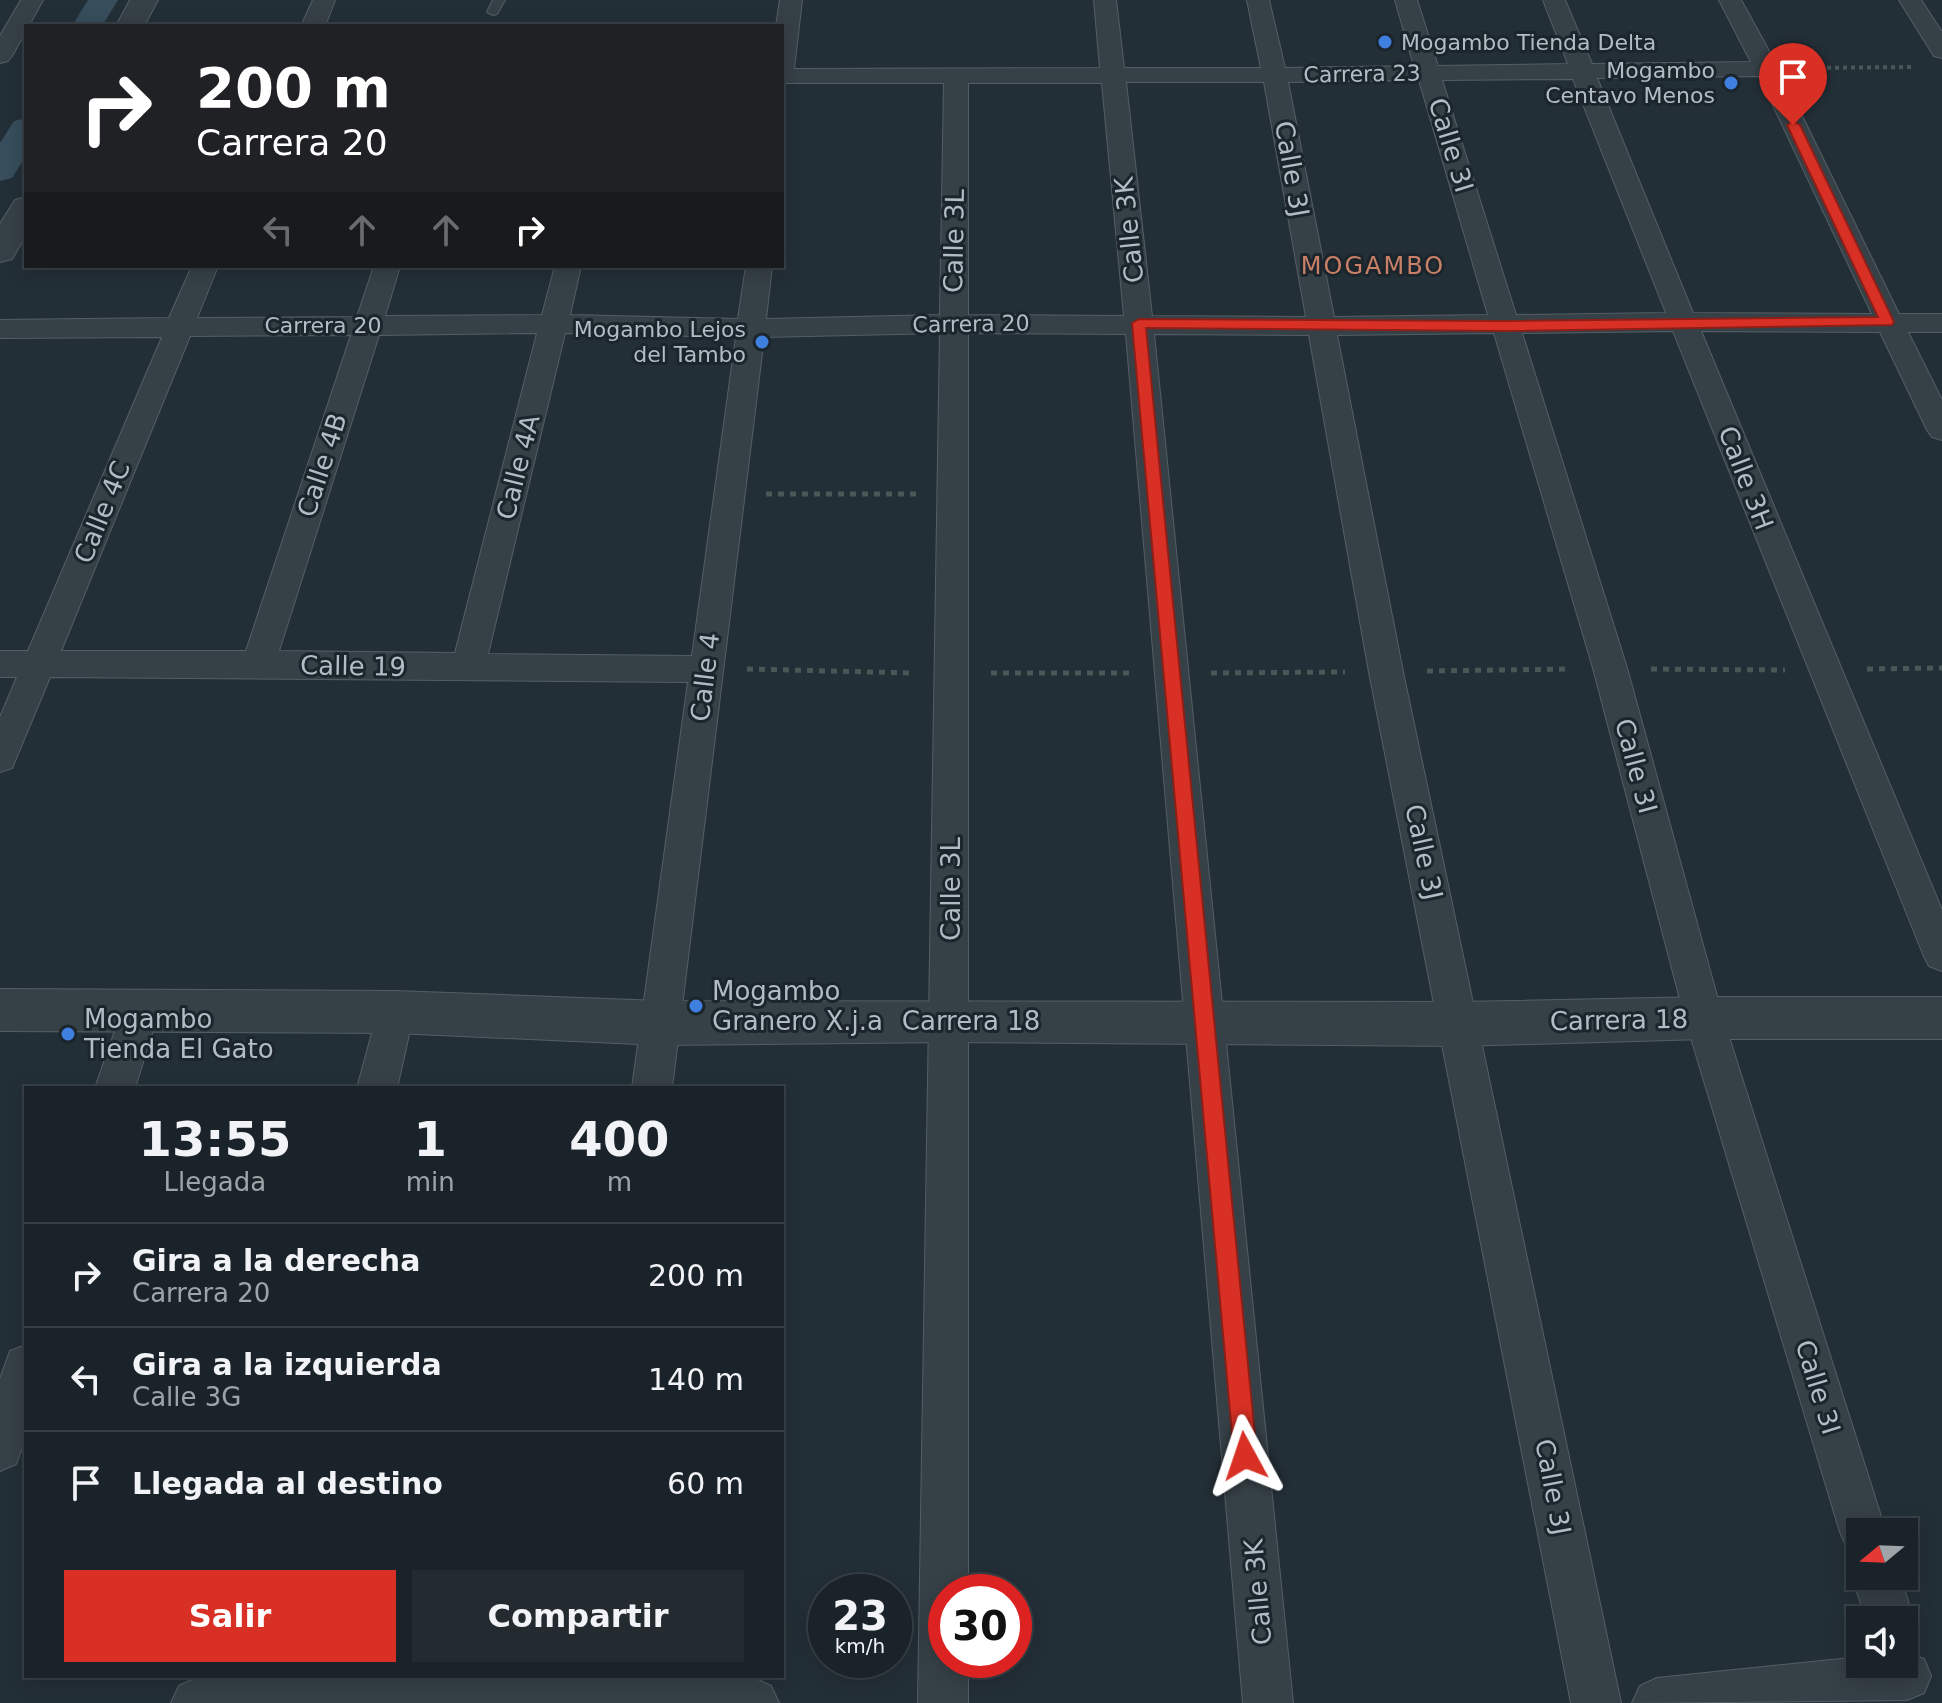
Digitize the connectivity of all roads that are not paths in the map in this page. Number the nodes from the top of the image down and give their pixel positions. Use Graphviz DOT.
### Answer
graph roads {
  1 [pos="144,0"];
  2 [pos="324,0"];
  3 [pos="499,0"];
  4 [pos="791,0"];
  5 [pos="1105,0"];
  6 [pos="1258,0"];
  7 [pos="1406,0"];
  8 [pos="1554,0"];
  9 [pos="1730,0"];
  10 [pos="1910,0"];
  11 [pos="0,1"];
  12 [pos="30,3"];
  13 [pos="493,12"];
  14 [pos="131,24"];
  15 [pos="314,24"];
  16 [pos="0,56"];
  17 [pos="784,58"];
  18 [pos="1934,59"];
  19 [pos="1767,69"];
  20 [pos="1430,72"];
  21 [pos="1583,72"];
  22 [pos="956,74"];
  23 [pos="1112,74"];
  24 [pos="784,75"];
  25 [pos="1275,75"];
  26 [pos="24,210"];
  27 [pos="0,252"];
  28 [pos="204,268"];
  29 [pos="386,268"];
  30 [pos="567,268"];
  31 [pos="759,268"];
  32 [pos="1685,322"];
  33 [pos="1887,322"];
  34 [pos="1139,323"];
  35 [pos="1942,323"];
  36 [pos="553,324"];
  37 [pos="953,324"];
  38 [pos="368,325"];
  39 [pos="178,326"];
  40 [pos="1321,326"];
  41 [pos="1505,326"];
  42 [pos="751,328"];
  43 [pos="0,329"];
  44 [pos="1942,430"];
  45 [pos="0,664"];
  46 [pos="41,664"];
  47 [pos="258,664"];
  48 [pos="468,668"];
  49 [pos="705,669"];
  50 [pos="0,758"];
  51 [pos="1942,954"];
  52 [pos="0,1010"];
  53 [pos="140,1011"];
  54 [pos="395,1012"];
  55 [pos="1704,1018"];
  56 [pos="1942,1018"];
  57 [pos="950,1021"];
  58 [pos="660,1023"];
  59 [pos="1206,1023"];
  60 [pos="1460,1024"];
  61 [pos="116,1086"];
  62 [pos="377,1086"];
  63 [pos="652,1086"];
  64 [pos="24,1373"];
  65 [pos="0,1448"];
  66 [pos="1859,1518"];
  67 [pos="1909,1681"];
  68 [pos="578,1689"];
  69 [pos="225,1696"];
  70 [pos="754,1703"];
  71 [pos="943,1703"];
  72 [pos="1268,1703"];
  73 [pos="1596,1703"];
  74 [pos="1657,1703"];
  1 -- 14 [label="street"];
  2 -- 15 [label="street"];
  3 -- 13 [label="lane"];
  4 -- 17 [label="street"];
  5 -- 23 [label="street, Calle 3K"];
  6 -- 25 [label="street, Calle 3J"];
  7 -- 20 [label="street, Calle 3I"];
  8 -- 21 [label="street, Calle 3H"];
  9 -- 19 [label="street"];
  10 -- 18 [label="street"];
  11 -- 12 [label="street"];
  12 -- 16 [label="street"];
  19 -- 21 [label="street, Carrera 23"];
  19 -- 33 [label="street"];
  20 -- 21 [label="street, Carrera 23"];
  20 -- 25 [label="street, Carrera 23"];
  20 -- 41 [label="street, Calle 3I"];
  21 -- 32 [label="street, Calle 3H"];
  22 -- 23 [label="street, Carrera 23"];
  22 -- 24 [label="street, Carrera 23"];
  22 -- 37 [label="street, Calle 3L"];
  23 -- 25 [label="street, Carrera 23"];
  23 -- 34 [label="street, Calle 3K"];
  25 -- 40 [label="street, Calle 3J"];
  26 -- 27 [label="street"];
  28 -- 39 [label="street, Calle 4C"];
  29 -- 38 [label="street, Calle 4B"];
  30 -- 36 [label="street, Calle 4A"];
  31 -- 42 [label="street, Calle 4"];
  32 -- 33 [label="street, Carrera 20"];
  32 -- 41 [label="street, Carrera 20"];
  32 -- 51 [label="street, Calle 3H"];
  33 -- 35 [label="street, Carrera 20"];
  33 -- 44 [label="street"];
  34 -- 37 [label="street, Carrera 20"];
  34 -- 40 [label="street, Carrera 20"];
  34 -- 59 [label="street, Calle 3K"];
  36 -- 38 [label="street, Carrera 20"];
  36 -- 42 [label="street, Carrera 20"];
  36 -- 48 [label="street, Calle 4A"];
  37 -- 42 [label="street, Carrera 20"];
  37 -- 57 [label="street, Calle 3L"];
  38 -- 39 [label="street, Carrera 20"];
  38 -- 47 [label="street, Calle 4B"];
  39 -- 43 [label="street, Carrera 20"];
  39 -- 46 [label="street, Calle 4C"];
  40 -- 41 [label="street, Carrera 20"];
  40 -- 60 [label="street, Calle 3J"];
  41 -- 55 [label="street, Calle 3I"];
  42 -- 49 [label="street, Calle 4"];
  45 -- 46 [label="street, Calle 19"];
  46 -- 47 [label="street, Calle 19"];
  46 -- 50 [label="street, Calle 4C"];
  47 -- 48 [label="street, Calle 19"];
  48 -- 49 [label="street, Calle 19"];
  49 -- 58 [label="street, Calle 4"];
  52 -- 53 [label="street, Carrera 18"];
  53 -- 54 [label="street, Carrera 18"];
  53 -- 61 [label="street"];
  54 -- 58 [label="street, Carrera 18"];
  54 -- 62 [label="street"];
  55 -- 56 [label="street, Carrera 18"];
  55 -- 60 [label="street, Carrera 18"];
  55 -- 66 [label="street, Calle 3I"];
  57 -- 58 [label="street, Carrera 18"];
  57 -- 59 [label="street, Carrera 18"];
  57 -- 71 [label="street, Calle 3L"];
  58 -- 63 [label="street, Calle 4"];
  59 -- 60 [label="street, Carrera 18"];
  59 -- 72 [label="street, Calle 3K"];
  60 -- 73 [label="street, Calle 3J"];
  64 -- 65 [label="street"];
  67 -- 74 [label="street"];
  68 -- 69 [label="street"];
  68 -- 70 [label="street"];
}
